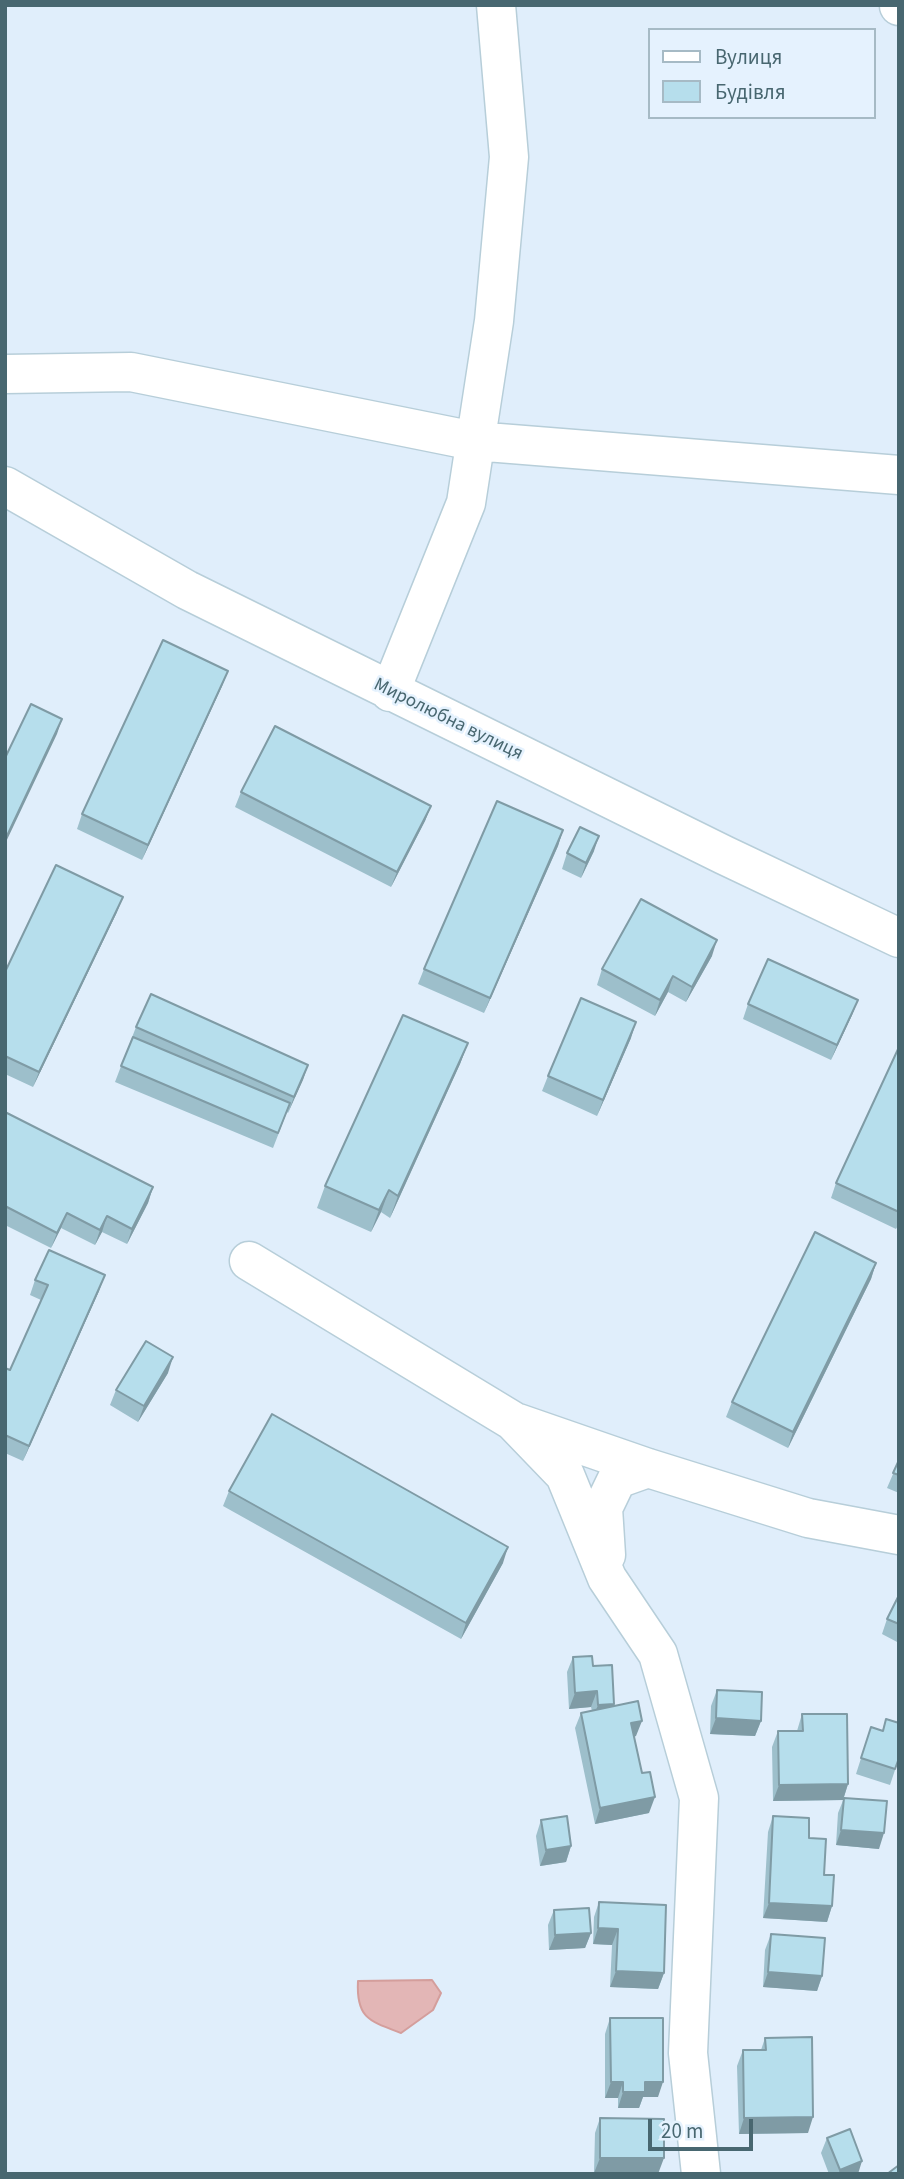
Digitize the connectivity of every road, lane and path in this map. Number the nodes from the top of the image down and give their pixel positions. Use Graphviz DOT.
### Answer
graph roads {
  1 [pos="496,5"];
  2 [pos="5,374"];
  3 [pos="474,441"];
  4 [pos="899,475"];
  5 [pos="5,486"];
  6 [pos="390,692"];
  7 [pos="899,938"];
  8 [pos="249,1261"];
  9 [pos="513,1421"];
  10 [pos="649,1468"];
  11 [pos="899,1535"];
  12 [pos="607,1578"];
  13 [pos="701,2174"];
  1 -- 3 [label="street"];
  2 -- 3 [label="street"];
  3 -- 4 [label="street"];
  3 -- 6 [label="street"];
  5 -- 6 [label="street, Миролюбна вулиця"];
  6 -- 7 [label="street, Миролюбна вулиця"];
  8 -- 9 [label="street"];
  9 -- 10 [label="street"];
  9 -- 12 [label="street"];
  10 -- 11 [label="street"];
  10 -- 12 [label="street"];
  12 -- 13 [label="street"];
}
